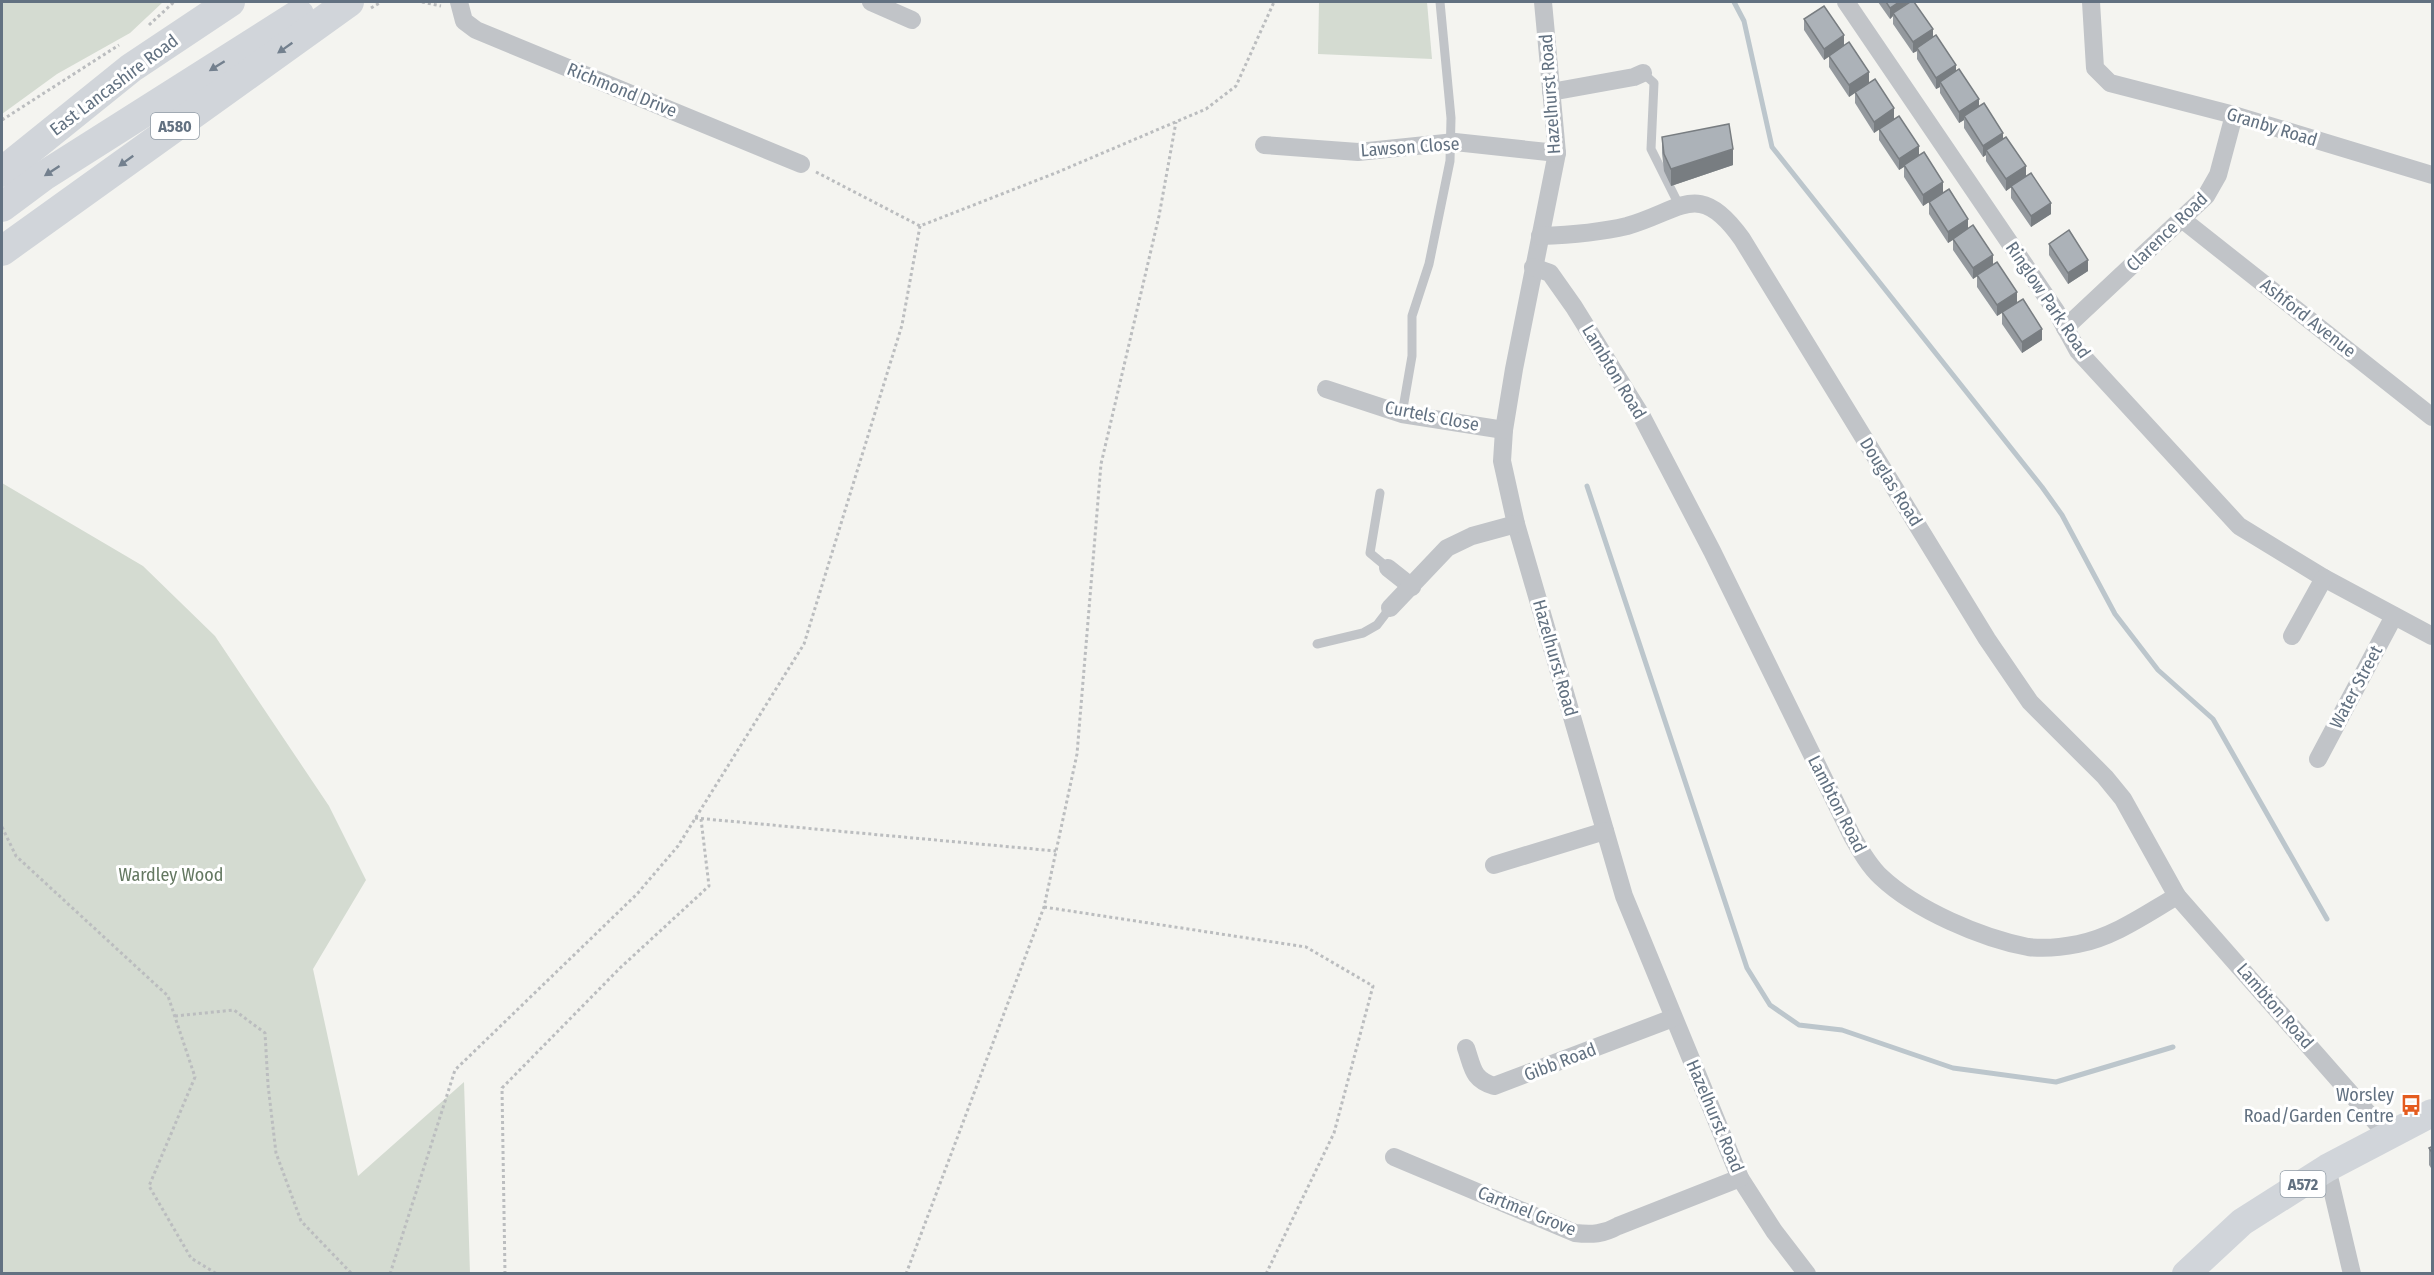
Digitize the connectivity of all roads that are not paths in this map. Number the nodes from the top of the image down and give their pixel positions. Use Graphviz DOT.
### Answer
graph roads {
  1 [pos="230,2"];
  2 [pos="320,2"];
  3 [pos="350,2"];
  4 [pos="459,2"];
  5 [pos="871,2"];
  6 [pos="1440,2"];
  7 [pos="1543,2"];
  8 [pos="1846,2"];
  9 [pos="2091,2"];
  10 [pos="912,20"];
  11 [pos="126,56"];
  12 [pos="1643,73"];
  13 [pos="1551,92"];
  14 [pos="2234,115"];
  15 [pos="1450,142"];
  16 [pos="1264,145"];
  17 [pos="1557,153"];
  18 [pos="2,156"];
  19 [pos="801,164"];
  20 [pos="2,172"];
  21 [pos="2433,175"];
  22 [pos="1679,205"];
  23 [pos="2,207"];
  24 [pos="2183,220"];
  25 [pos="1540,236"];
  26 [pos="2,251"];
  27 [pos="1533,267"];
  28 [pos="2065,328"];
  29 [pos="1326,389"];
  30 [pos="1402,414"];
  31 [pos="2433,417"];
  32 [pos="1504,430"];
  33 [pos="1380,493"];
  34 [pos="1516,524"];
  35 [pos="1388,568"];
  36 [pos="2324,578"];
  37 [pos="1412,587"];
  38 [pos="1390,608"];
  39 [pos="2394,616"];
  40 [pos="2292,636"];
  41 [pos="2433,636"];
  42 [pos="1317,644"];
  43 [pos="2318,759"];
  44 [pos="1605,831"];
  45 [pos="1494,865"];
  46 [pos="2177,896"];
  47 [pos="1673,1018"];
  48 [pos="1466,1048"];
  49 [pos="2433,1113"];
  50 [pos="2388,1136"];
  51 [pos="1394,1157"];
  52 [pos="2327,1168"];
  53 [pos="1740,1178"];
  54 [pos="1807,1274"];
  55 [pos="2186,1274"];
  56 [pos="2352,1274"];
  1 -- 11 [label="highway, East Lancashire Road"];
  2 -- 23 [label="highway, East Lancashire Road / A580, one-way"];
  3 -- 26 [label="highway, A580, one-way"];
  4 -- 19 [label="street, Richmond Drive"];
  5 -- 10 [label="street"];
  6 -- 15 [label="lane"];
  7 -- 13 [label="street, Hazelhurst Road"];
  8 -- 28 [label="street, Ringlow Park Road"];
  9 -- 14 [label="street, Granby Road"];
  11 -- 18 [label="highway"];
  11 -- 20 [label="highway, East Lancashire Road"];
  12 -- 13 [label="street"];
  12 -- 22 [label="lane"];
  13 -- 17 [label="street, Hazelhurst Road"];
  14 -- 21 [label="street, Granby Road"];
  14 -- 24 [label="street, Clarence Road"];
  15 -- 16 [label="street, Lawson Close"];
  15 -- 17 [label="street, Lawson Close"];
  15 -- 30 [label="lane"];
  17 -- 25 [label="street, Hazelhurst Road"];
  22 -- 25 [label="street, Douglas Road"];
  22 -- 46 [label="street, Douglas Road"];
  24 -- 28 [label="street, Clarence Road"];
  24 -- 31 [label="street, Ashford Avenue"];
  25 -- 27 [label="street, Hazelhurst Road"];
  27 -- 32 [label="street, Hazelhurst Road"];
  27 -- 46 [label="street, Lambton Road"];
  28 -- 36 [label="street, Ringlow Park Road"];
  29 -- 30 [label="street, Curtels Close"];
  30 -- 32 [label="street, Curtels Close"];
  32 -- 34 [label="street, Hazelhurst Road"];
  33 -- 35 [label="lane"];
  34 -- 37 [label="street"];
  34 -- 44 [label="street, Hazelhurst Road"];
  35 -- 37 [label="street"];
  36 -- 39 [label="street, Ringlow Park Road"];
  36 -- 40 [label="street"];
  37 -- 38 [label="street"];
  38 -- 42 [label="lane"];
  39 -- 41 [label="street, Ringlow Park Road"];
  39 -- 43 [label="street, Water Street"];
  44 -- 45 [label="street"];
  44 -- 47 [label="street, Hazelhurst Road"];
  46 -- 50 [label="street, Lambton Road"];
  47 -- 48 [label="street, Gibb Road"];
  47 -- 53 [label="street, Hazelhurst Road"];
  49 -- 50 [label="main road, A572"];
  50 -- 52 [label="main road, A572"];
  51 -- 53 [label="street, Cartmel Grove"];
  52 -- 55 [label="main road, A572"];
  52 -- 56 [label="street"];
  53 -- 54 [label="street, Hazelhurst Road"];
}
